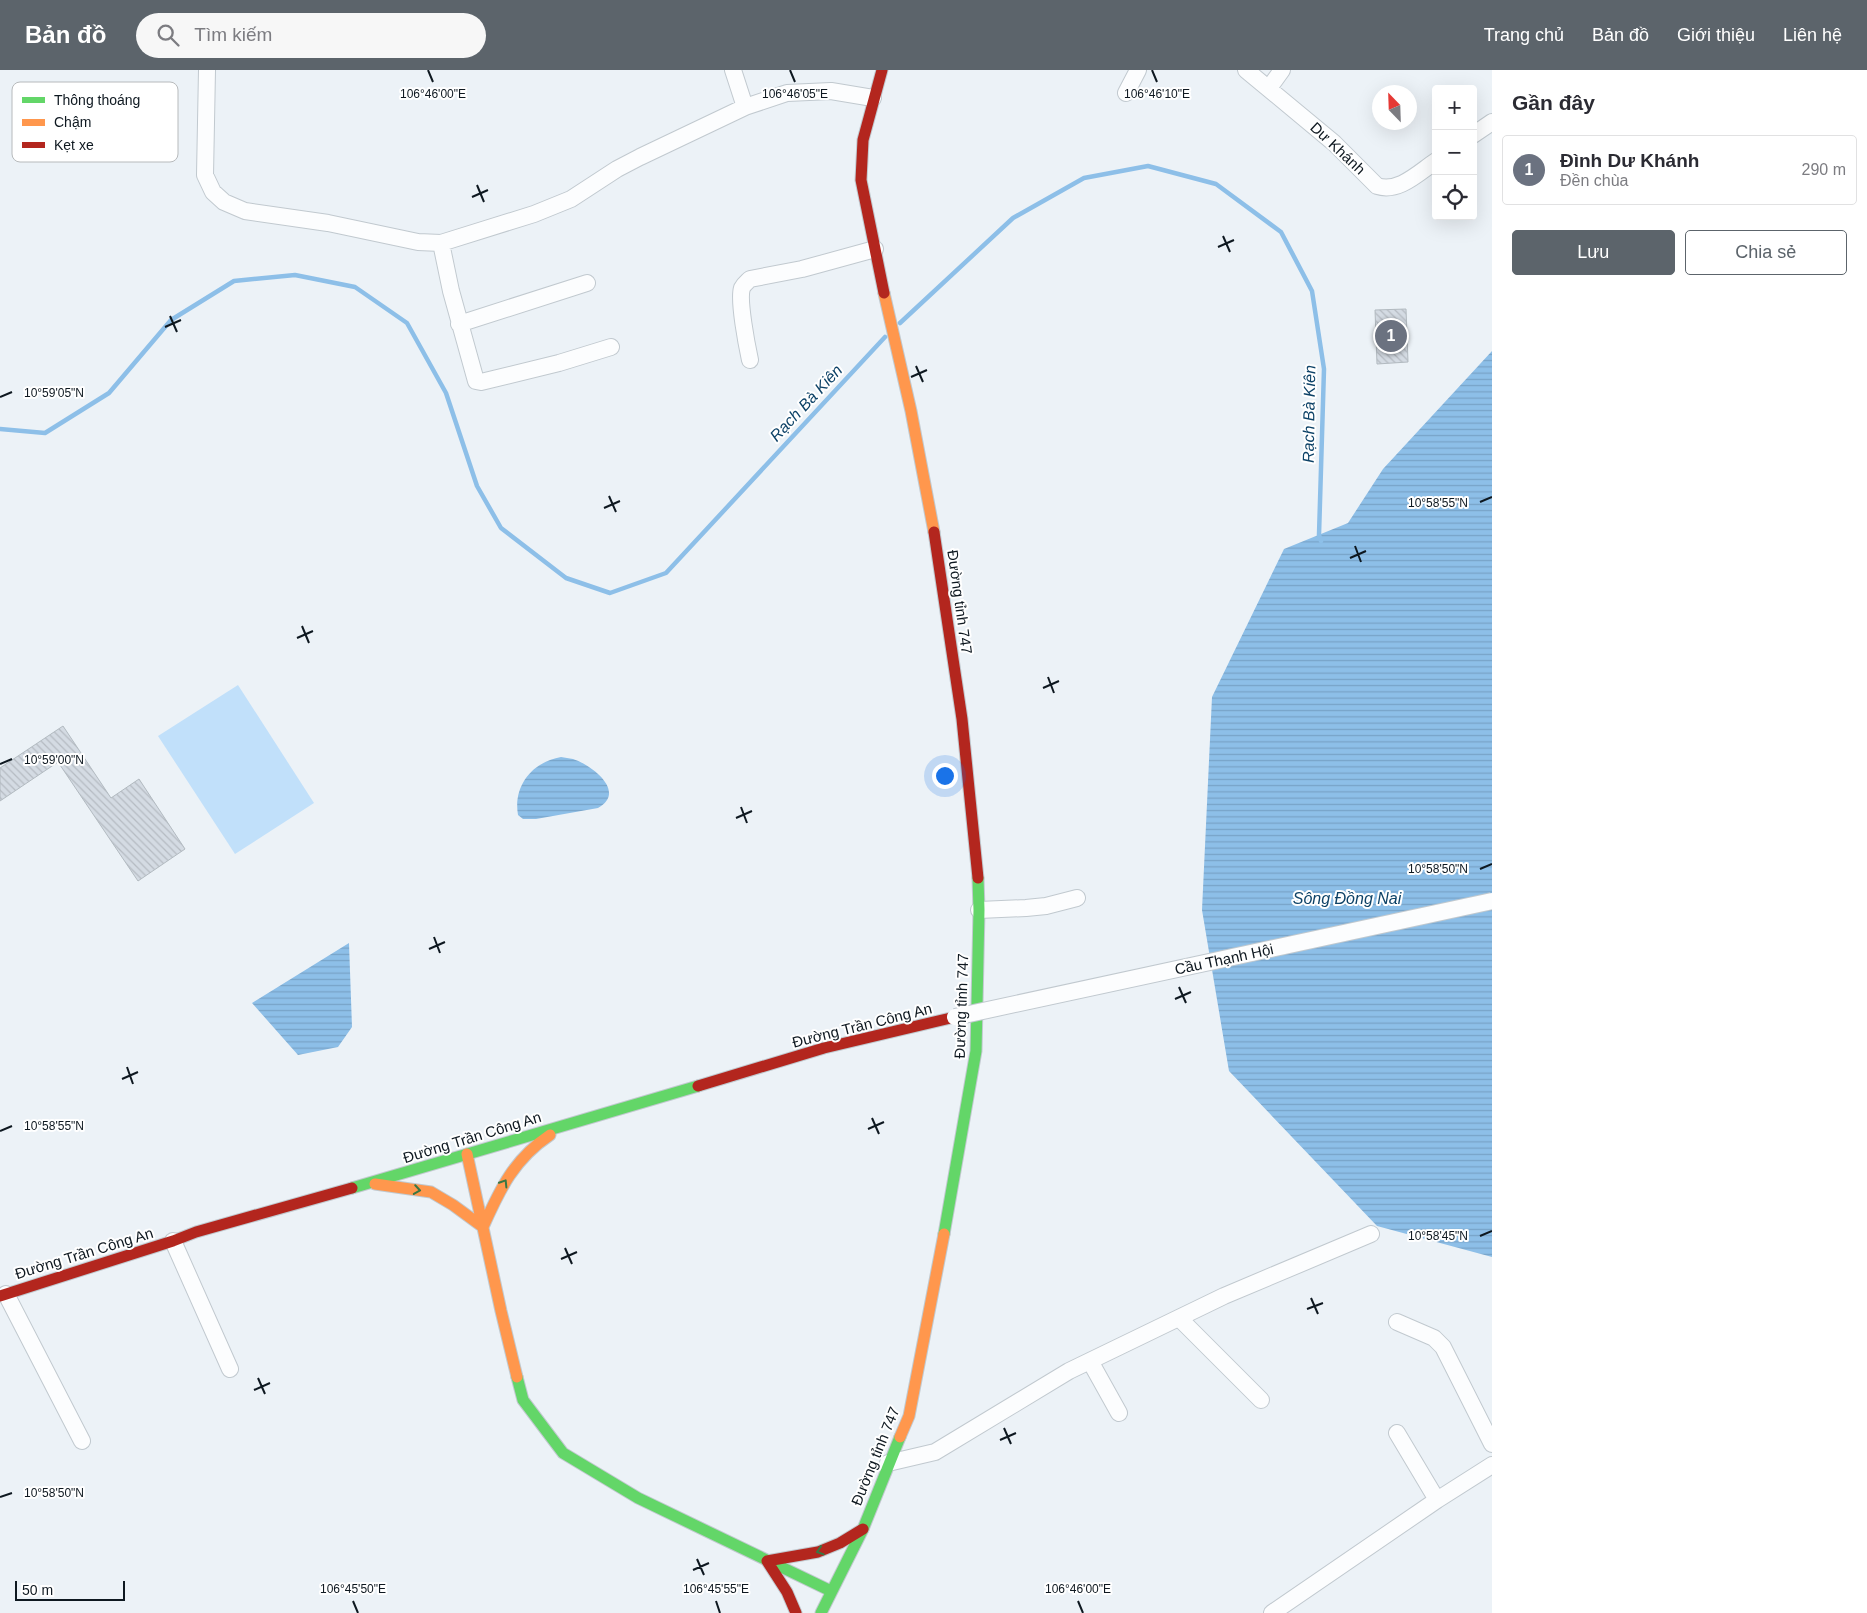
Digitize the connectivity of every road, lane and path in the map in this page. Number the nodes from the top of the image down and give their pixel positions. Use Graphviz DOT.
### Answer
graph roads {
  1 [pos="207,70"];
  2 [pos="733,70"];
  3 [pos="882,70"];
  4 [pos="1138,70"];
  5 [pos="1246,70"];
  6 [pos="1282,70"];
  7 [pos="1269,88"];
  8 [pos="1126,93"];
  9 [pos="873,98"];
  10 [pos="745,107"];
  11 [pos="1492,122"];
  12 [pos="1477,132"];
  13 [pos="1432,164"];
  14 [pos="442,243"];
  15 [pos="876,256"];
  16 [pos="587,283"];
  17 [pos="460,324"];
  18 [pos="611,347"];
  19 [pos="750,360"];
  20 [pos="1077,898"];
  21 [pos="1492,901"];
  22 [pos="979,910"];
  23 [pos="955,1017"];
  24 [pos="567,1124"];
  25 [pos="467,1154"];
  26 [pos="369,1183"];
  27 [pos="483,1227"];
  28 [pos="1371,1234"];
  29 [pos="172,1241"];
  30 [pos="3,1295"];
  31 [pos="1180,1318"];
  32 [pos="1398,1322"];
  33 [pos="1090,1361"];
  34 [pos="230,1369"];
  35 [pos="1261,1400"];
  36 [pos="1119,1413"];
  37 [pos="1397,1433"];
  38 [pos="82,1441"];
  39 [pos="1492,1444"];
  40 [pos="888,1463"];
  41 [pos="1492,1466"];
  42 [pos="1437,1500"];
  43 [pos="863,1528"];
  44 [pos="767,1561"];
  45 [pos="831,1591"];
  46 [pos="796,1613"];
  47 [pos="821,1613"];
  48 [pos="1272,1613"];
  1 -- 14 [label="street"];
  2 -- 10 [label="street"];
  3 -- 9 [label="street"];
  4 -- 8 [label="street"];
  5 -- 7 [label="street, Dư Khánh"];
  6 -- 7 [label="street"];
  7 -- 13 [label="street, Dư Khánh"];
  9 -- 10 [label="street"];
  9 -- 15 [label="street"];
  10 -- 14 [label="street"];
  11 -- 12 [label="street"];
  14 -- 17 [label="street"];
  15 -- 19 [label="street"];
  15 -- 22 [label="street, Đường tỉnh 747"];
  16 -- 17 [label="street"];
  17 -- 18 [label="street"];
  20 -- 22 [label="street"];
  21 -- 23 [label="street, Cầu Thạnh Hội, bridge"];
  22 -- 40 [label="street, Đường tỉnh 747"];
  23 -- 24 [label="street, Đường Trần Công An"];
  24 -- 25 [label="street, Đường Trần Công An"];
  27 -- 24 [label="street, one-way"];
  25 -- 26 [label="street, Đường Trần Công An"];
  25 -- 27 [label="street"];
  26 -- 27 [label="street, one-way"];
  26 -- 29 [label="street, Đường Trần Công An"];
  27 -- 44 [label="street"];
  28 -- 31 [label="street"];
  29 -- 30 [label="street, Đường Trần Công An"];
  29 -- 34 [label="street"];
  30 -- 38 [label="street"];
  31 -- 33 [label="street"];
  31 -- 35 [label="street"];
  32 -- 39 [label="street"];
  33 -- 36 [label="street"];
  33 -- 40 [label="street"];
  37 -- 42 [label="street"];
  40 -- 43 [label="street, Đường tỉnh 747"];
  41 -- 42 [label="street"];
  42 -- 48 [label="street"];
  43 -- 44 [label="street, one-way"];
  43 -- 45 [label="street, Đường tỉnh 747"];
  44 -- 45 [label="street"];
  44 -- 46 [label="street"];
  45 -- 47 [label="street, Đường tỉnh 747"];
}
